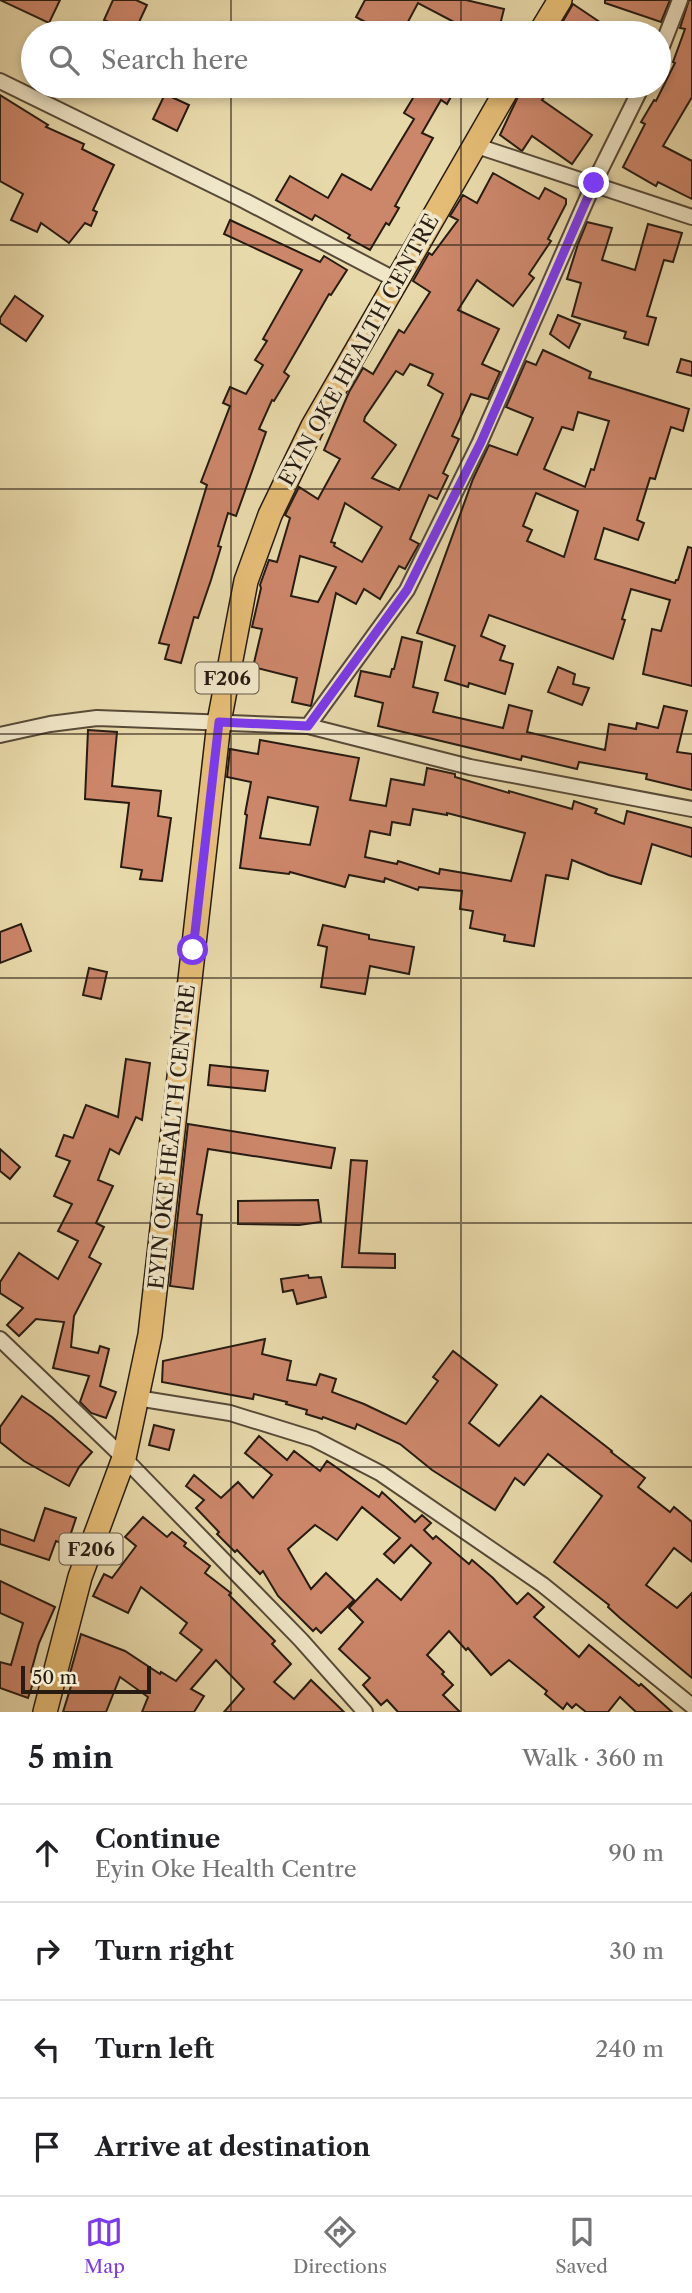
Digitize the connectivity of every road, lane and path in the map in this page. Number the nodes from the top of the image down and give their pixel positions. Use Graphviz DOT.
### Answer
graph roads {
  1 [pos="560,0"];
  2 [pos="680,0"];
  3 [pos="547,21"];
  4 [pos="671,23"];
  5 [pos="0,81"];
  6 [pos="21,91"];
  7 [pos="34,98"];
  8 [pos="502,98"];
  9 [pos="636,98"];
  10 [pos="474,145"];
  11 [pos="594,183"];
  12 [pos="692,217"];
  13 [pos="396,280"];
  14 [pos="219,722"];
  15 [pos="308,726"];
  16 [pos="0,735"];
  17 [pos="692,809"];
  18 [pos="0,1339"];
  19 [pos="138,1392"];
  20 [pos="124,1458"];
  21 [pos="692,1706"];
  22 [pos="45,1712"];
  23 [pos="365,1712"];
  1 -- 3 [label="main road"];
  2 -- 4 [label="street"];
  5 -- 6 [label="street"];
  7 -- 13 [label="street"];
  8 -- 10 [label="main road, EYIN OKE HEALTH CENTRE / F206"];
  9 -- 11 [label="street"];
  10 -- 11 [label="street"];
  10 -- 13 [label="main road, EYIN OKE HEALTH CENTRE / F206"];
  11 -- 12 [label="street"];
  11 -- 15 [label="street"];
  13 -- 14 [label="main road, EYIN OKE HEALTH CENTRE / F206"];
  14 -- 15 [label="street"];
  14 -- 16 [label="street"];
  14 -- 19 [label="main road, EYIN OKE HEALTH CENTRE / F206"];
  15 -- 17 [label="street"];
  18 -- 20 [label="street"];
  19 -- 20 [label="main road, F206"];
  19 -- 21 [label="street"];
  20 -- 22 [label="main road, F206"];
  20 -- 23 [label="street"];
}
